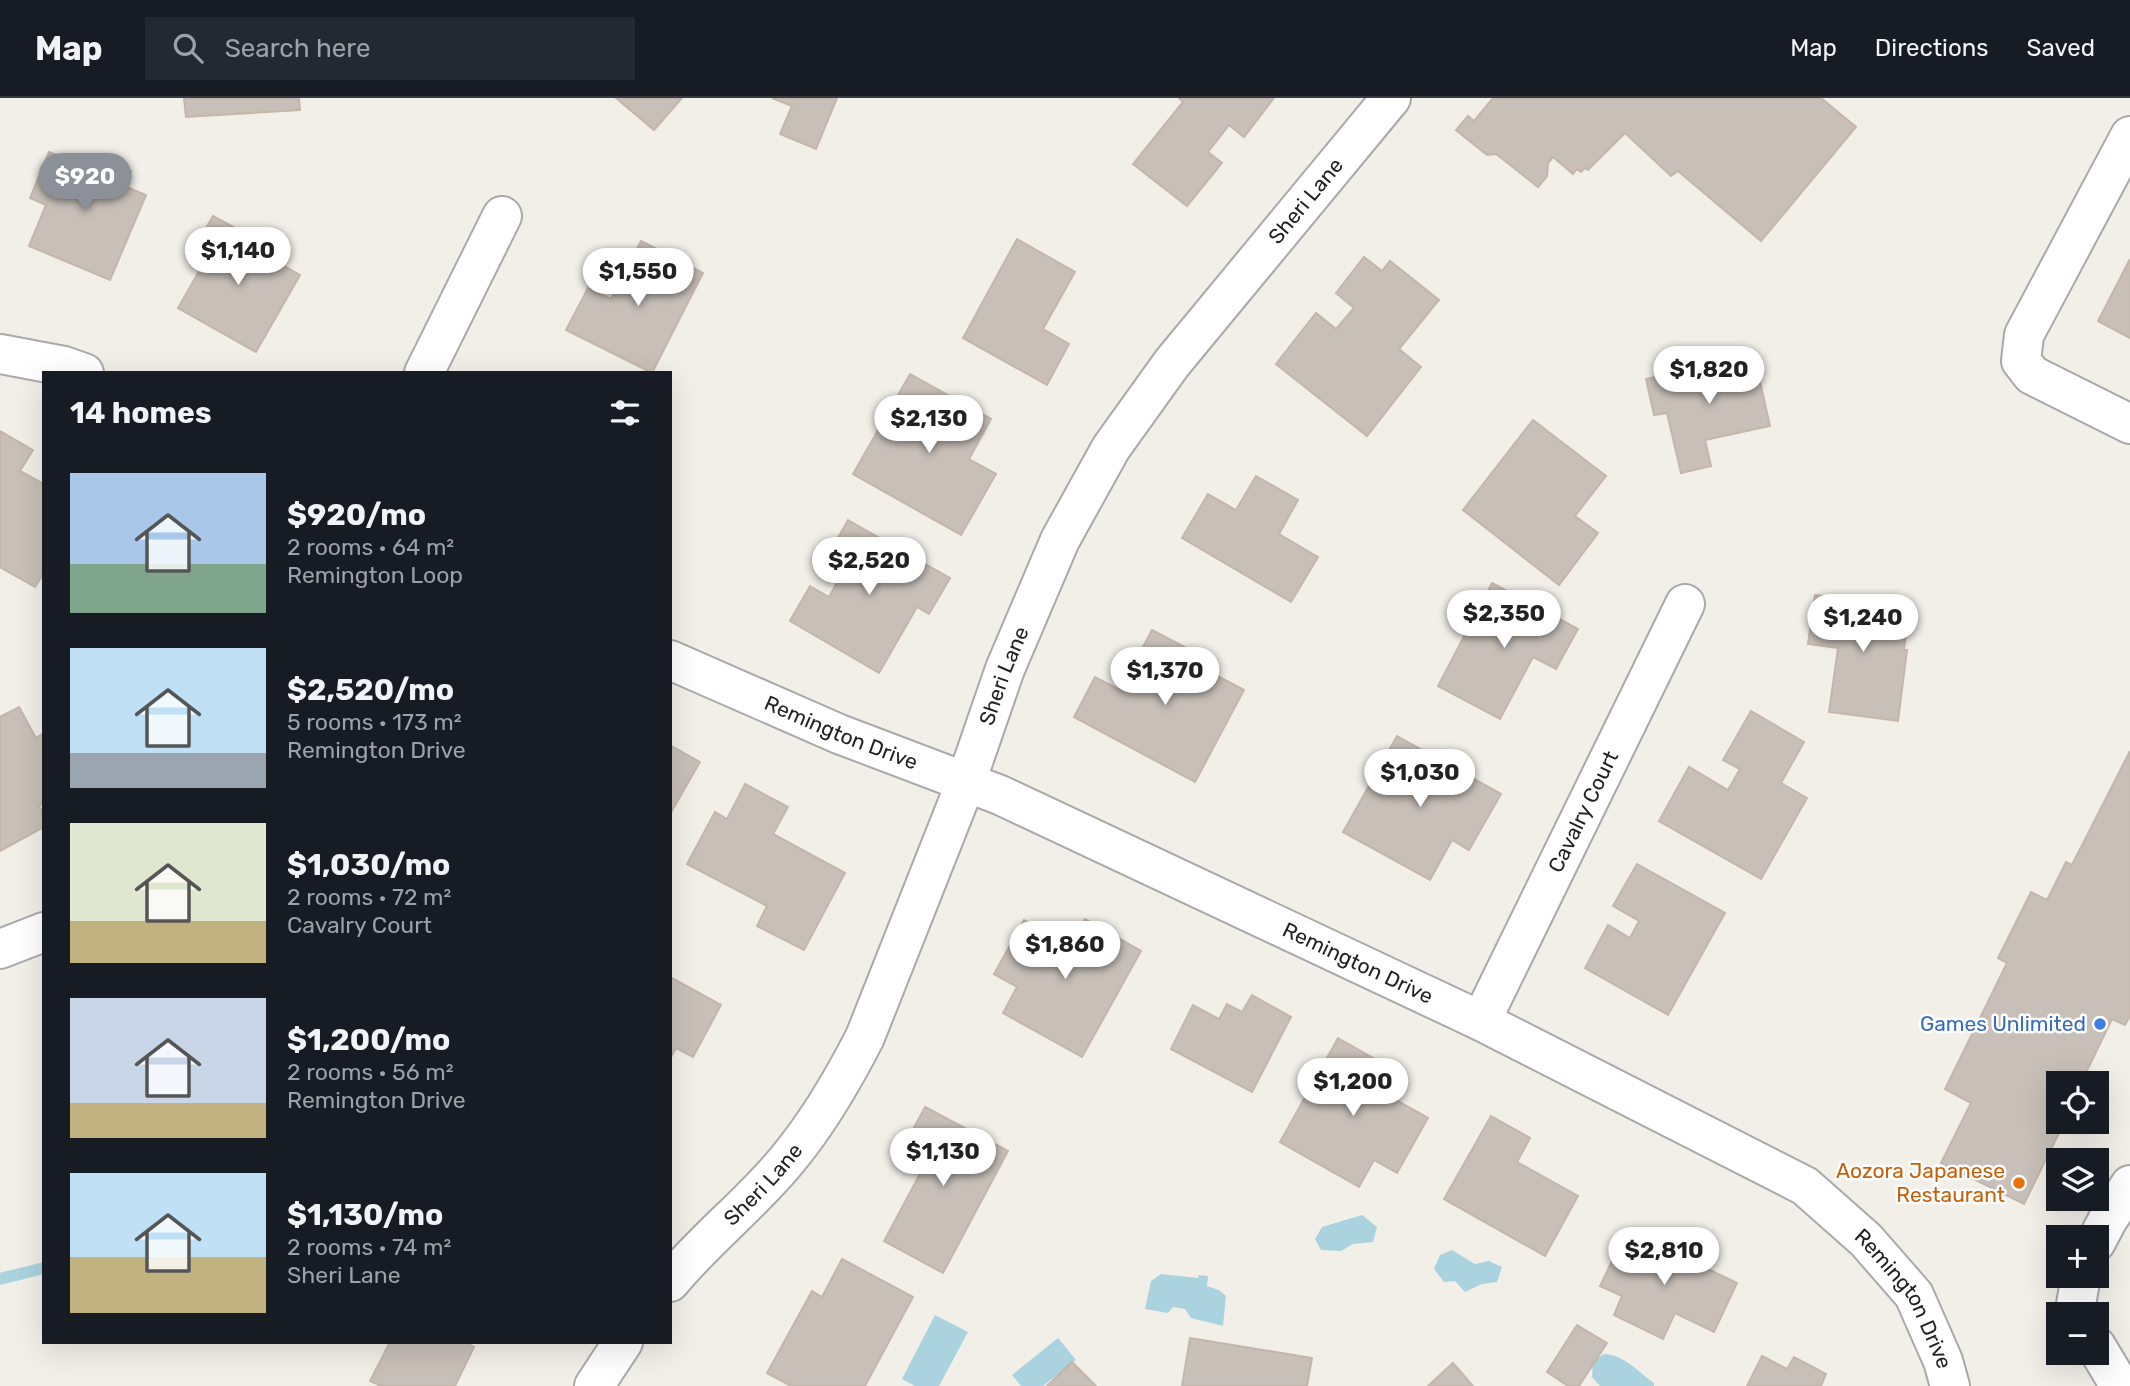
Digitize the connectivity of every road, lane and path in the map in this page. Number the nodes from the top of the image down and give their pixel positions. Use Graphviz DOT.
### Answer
graph roads {
  1 [pos="1391,98"];
  2 [pos="2130,136"];
  3 [pos="502,216"];
  4 [pos="0,354"];
  5 [pos="78,371"];
  6 [pos="425,371"];
  7 [pos="2130,424"];
  8 [pos="1685,604"];
  9 [pos="672,661"];
  10 [pos="966,782"];
  11 [pos="42,933"];
  12 [pos="0,950"];
  13 [pos="1481,1021"];
  14 [pos="2130,1185"];
  15 [pos="2105,1225"];
  16 [pos="672,1280"];
  17 [pos="622,1344"];
  18 [pos="2107,1365"];
  19 [pos="594,1386"];
  20 [pos="1950,1386"];
  21 [pos="2120,1386"];
  1 -- 10 [label="street, Sheri Lane"];
  2 -- 7 [label="street"];
  3 -- 6 [label="street"];
  4 -- 5 [label="street"];
  8 -- 13 [label="street, Cavalry Court"];
  9 -- 10 [label="street, Remington Drive"];
  10 -- 13 [label="street, Remington Drive"];
  10 -- 16 [label="street, Sheri Lane"];
  11 -- 12 [label="street"];
  13 -- 20 [label="street, Remington Drive"];
  14 -- 15 [label="street"];
  17 -- 19 [label="street"];
  18 -- 21 [label="street"];
}
